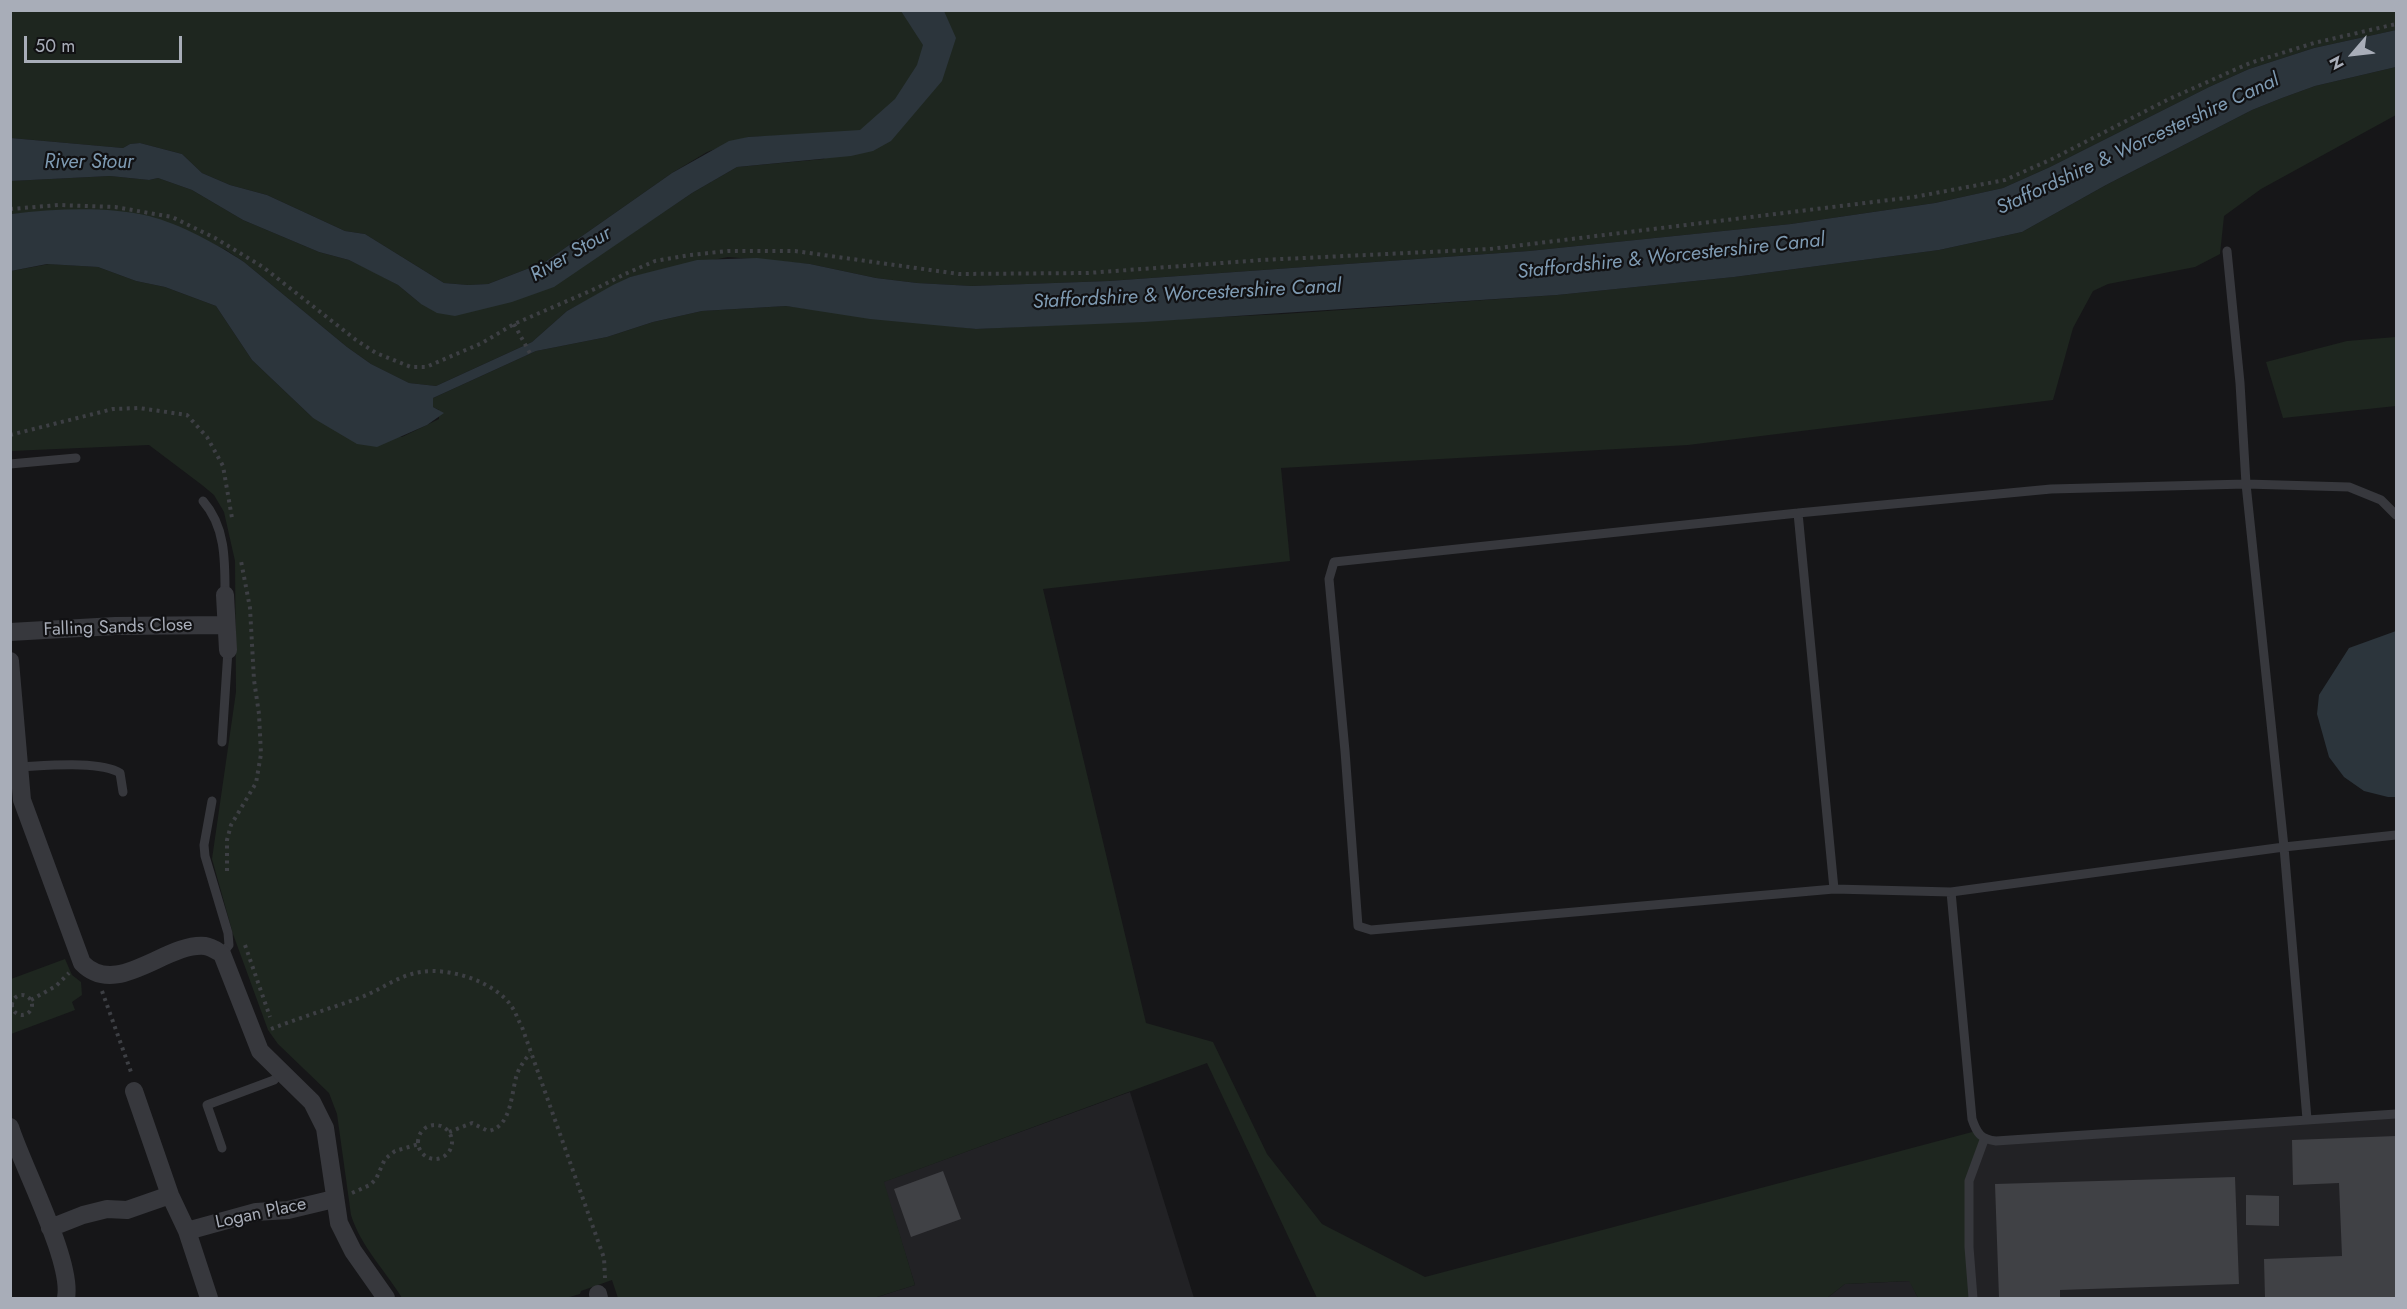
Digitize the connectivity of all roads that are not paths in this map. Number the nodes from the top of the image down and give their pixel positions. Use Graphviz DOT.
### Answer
graph roads {
  1 [pos="2227,251"];
  2 [pos="76,458"];
  3 [pos="10,464"];
  4 [pos="2246,484"];
  5 [pos="203,501"];
  6 [pos="1798,513"];
  7 [pos="2397,515"];
  8 [pos="225,595"];
  9 [pos="226,625"];
  10 [pos="10,632"];
  11 [pos="228,650"];
  12 [pos="10,661"];
  13 [pos="222,742"];
  14 [pos="18,767"];
  15 [pos="123,792"];
  16 [pos="212,801"];
  17 [pos="2397,835"];
  18 [pos="2284,847"];
  19 [pos="1834,889"];
  20 [pos="1951,892"];
  21 [pos="222,954"];
  22 [pos="281,1072"];
  23 [pos="134,1091"];
  24 [pos="2397,1114"];
  25 [pos="2307,1119"];
  26 [pos="11,1133"];
  27 [pos="1984,1140"];
  28 [pos="222,1148"];
  29 [pos="170,1195"];
  30 [pos="334,1198"];
  31 [pos="50,1228"];
  32 [pos="188,1231"];
  33 [pos="66,1299"];
  34 [pos="209,1299"];
  35 [pos="386,1299"];
  36 [pos="1973,1299"];
  1 -- 4 [label="lane"];
  2 -- 3 [label="lane"];
  4 -- 6 [label="lane"];
  4 -- 7 [label="lane"];
  4 -- 18 [label="lane"];
  5 -- 8 [label="lane"];
  6 -- 19 [label="lane"];
  6 -- 19 [label="lane"];
  8 -- 9 [label="street"];
  9 -- 10 [label="street, Falling Sands Close"];
  9 -- 11 [label="street"];
  11 -- 13 [label="lane"];
  12 -- 14 [label="street"];
  14 -- 15 [label="lane"];
  14 -- 21 [label="street"];
  16 -- 21 [label="lane"];
  17 -- 18 [label="lane"];
  18 -- 20 [label="lane"];
  18 -- 25 [label="lane"];
  19 -- 20 [label="lane"];
  20 -- 27 [label="lane"];
  21 -- 22 [label="street"];
  22 -- 28 [label="lane"];
  22 -- 30 [label="street"];
  23 -- 29 [label="street"];
  24 -- 25 [label="lane"];
  25 -- 27 [label="lane"];
  26 -- 31 [label="street"];
  27 -- 36 [label="lane"];
  29 -- 31 [label="street"];
  29 -- 32 [label="street"];
  30 -- 32 [label="street, Logan Place"];
  30 -- 35 [label="street"];
  31 -- 33 [label="street"];
  32 -- 34 [label="street"];
}
